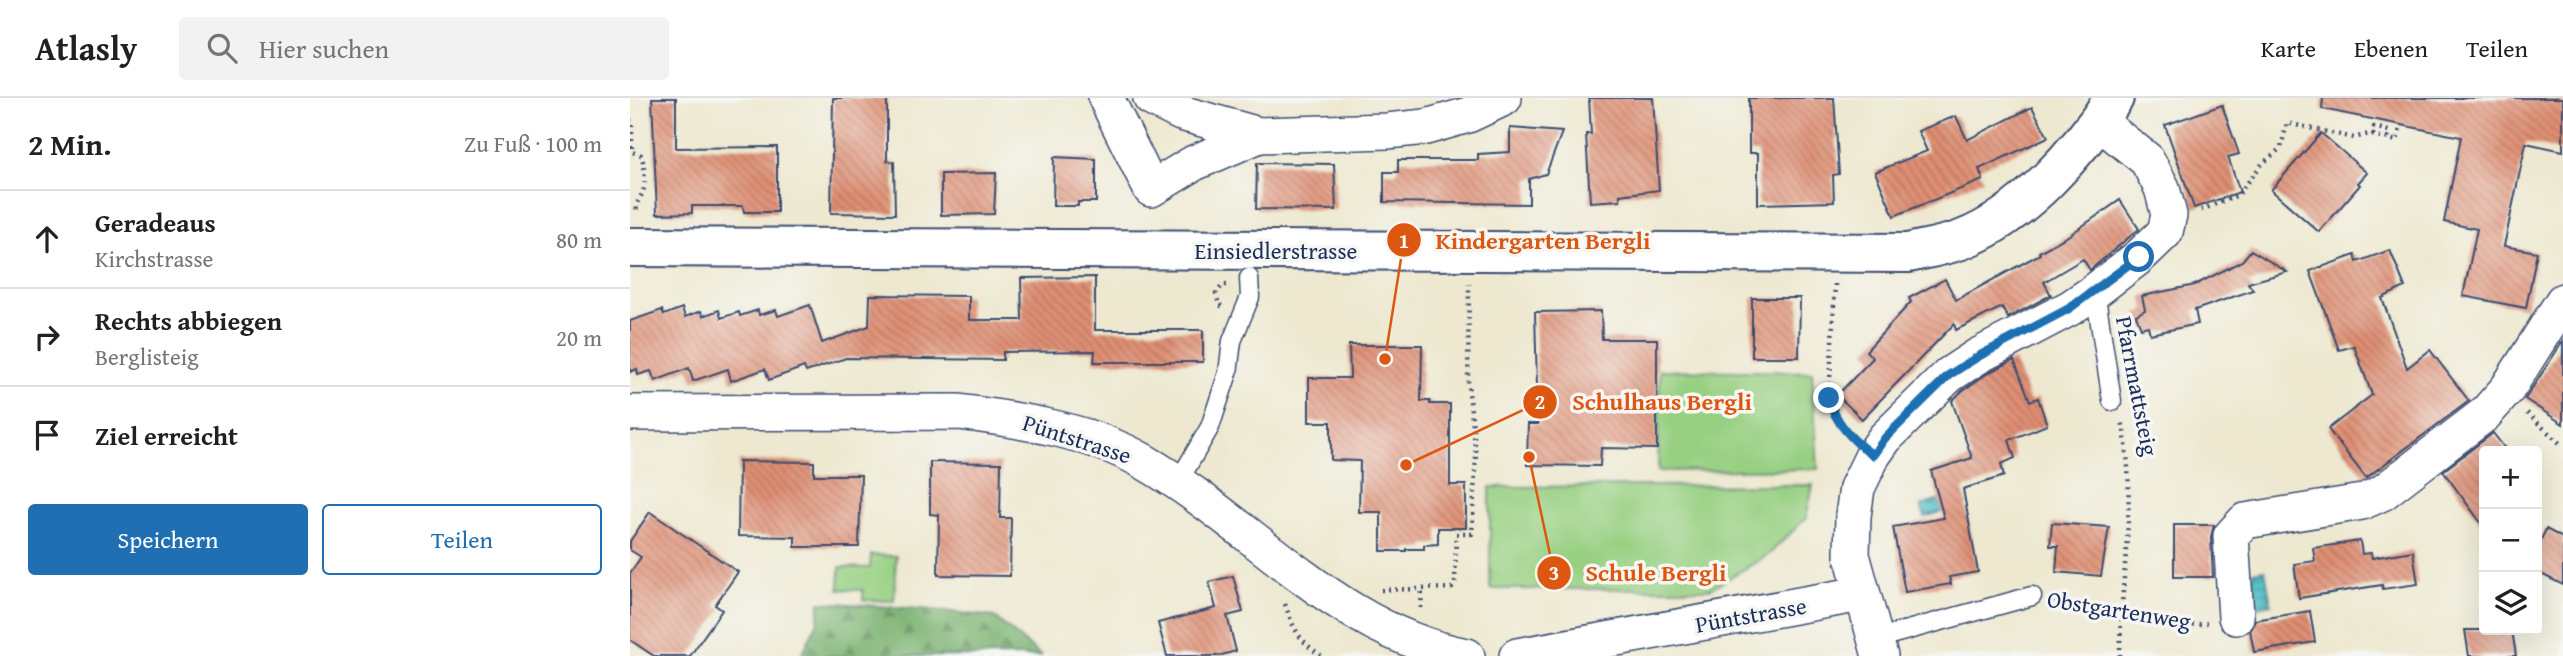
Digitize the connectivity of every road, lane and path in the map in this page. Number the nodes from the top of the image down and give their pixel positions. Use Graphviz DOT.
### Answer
graph roads {
  1 [pos="1105,98"];
  2 [pos="1152,98"];
  3 [pos="1504,98"];
  4 [pos="2106,110"];
  5 [pos="630,120"];
  6 [pos="2400,125"];
  7 [pos="1259,135"];
  8 [pos="636,202"];
  9 [pos="2169,215"];
  10 [pos="630,247"];
  11 [pos="1249,278"];
  12 [pos="1469,287"];
  13 [pos="1835,288"];
  14 [pos="2091,294"];
  15 [pos="2563,301"];
  16 [pos="2112,401"];
  17 [pos="2519,406"];
  18 [pos="630,413"];
  19 [pos="2563,446"];
  20 [pos="1873,455"];
  21 [pos="1177,484"];
  22 [pos="1294,569"];
  23 [pos="1422,590"];
  24 [pos="1861,594"];
  25 [pos="2032,596"];
  26 [pos="1421,610"];
  27 [pos="1357,613"];
  28 [pos="2120,615"];
  29 [pos="2236,617"];
  30 [pos="1878,648"];
  31 [pos="1321,656"];
  32 [pos="1467,656"];
  33 [pos="1517,656"];
  34 [pos="2120,656"];
  1 -- 7 [label="street"];
  2 -- 7 [label="street"];
  3 -- 7 [label="street"];
  4 -- 9 [label="street"];
  4 -- 10 [label="main road, Einsiedlerstrasse"];
  5 -- 8 [label="path"];
  6 -- 9 [label="path"];
  9 -- 14 [label="street"];
  11 -- 21 [label="lane"];
  12 -- 23 [label="path"];
  13 -- 20 [label="path"];
  14 -- 16 [label="lane, Pfarrmattsteig"];
  14 -- 20 [label="street"];
  15 -- 29 [label="street"];
  16 -- 28 [label="path, Pfarrmattsteig"];
  17 -- 19 [label="path"];
  18 -- 21 [label="street, Püntstrasse"];
  20 -- 24 [label="street"];
  21 -- 22 [label="street, Püntstrasse"];
  22 -- 27 [label="street, Püntstrasse"];
  22 -- 31 [label="path"];
  23 -- 26 [label="path"];
  23 -- 27 [label="path"];
  24 -- 30 [label="street"];
  24 -- 33 [label="street, Püntstrasse"];
  25 -- 28 [label="path, Obstgartenweg"];
  25 -- 30 [label="lane, Obstgartenweg"];
  27 -- 32 [label="street, Püntstrasse"];
  28 -- 29 [label="path, Obstgartenweg"];
  28 -- 34 [label="path, Pfarrmattsteig"];
}
